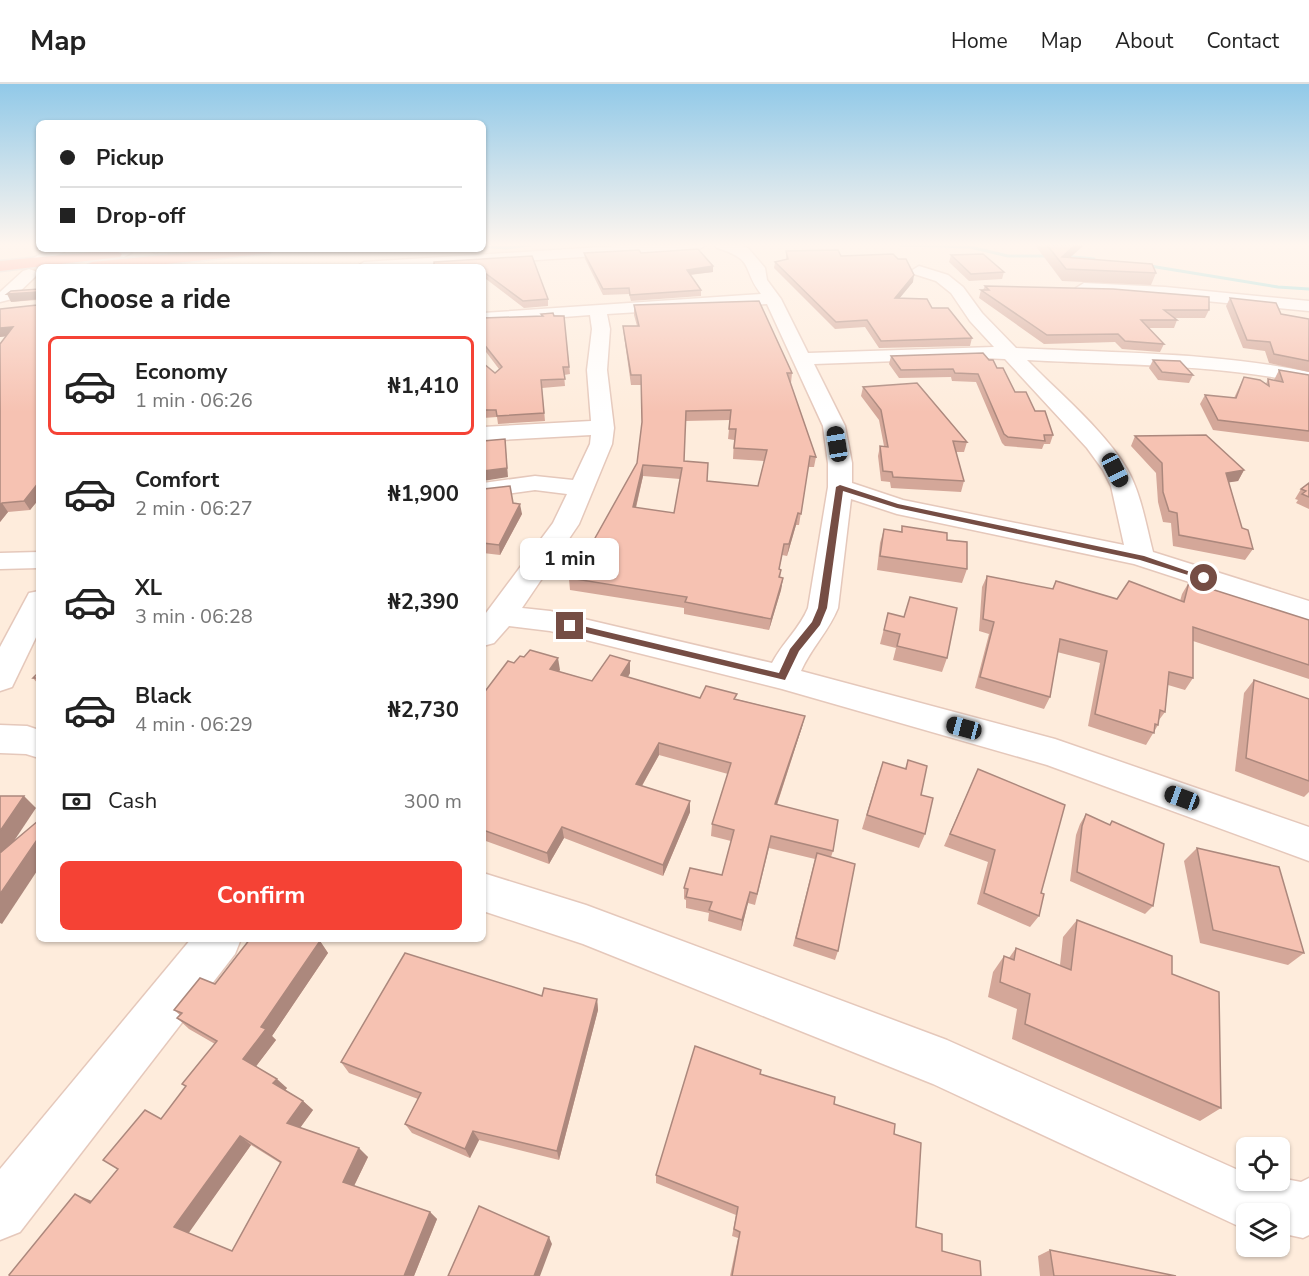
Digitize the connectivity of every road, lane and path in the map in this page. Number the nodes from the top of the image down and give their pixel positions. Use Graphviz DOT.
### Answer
graph roads {
  1 [pos="744,301"];
  2 [pos="774,301"];
  3 [pos="970,301"];
  4 [pos="1254,301"];
  5 [pos="1309,306"];
  6 [pos="597,309"];
  7 [pos="486,318"];
  8 [pos="1013,354"];
  9 [pos="802,359"];
  10 [pos="1309,378"];
  11 [pos="603,428"];
  12 [pos="486,434"];
  13 [pos="840,487"];
  14 [pos="582,488"];
  15 [pos="486,490"];
  16 [pos="1142,558"];
  17 [pos="36,560"];
  18 [pos="0,561"];
  19 [pos="36,606"];
  20 [pos="1309,611"];
  21 [pos="492,626"];
  22 [pos="782,677"];
  23 [pos="0,679"];
  24 [pos="0,739"];
  25 [pos="36,743"];
  26 [pos="1309,844"];
  27 [pos="486,893"];
  28 [pos="217,942"];
  29 [pos="1309,1206"];
  30 [pos="0,1212"];
  1 -- 6 [label="street"];
  2 -- 9 [label="street"];
  3 -- 8 [label="street"];
  4 -- 5 [label="street"];
  6 -- 7 [label="street"];
  6 -- 11 [label="street"];
  8 -- 9 [label="street"];
  8 -- 10 [label="street"];
  8 -- 16 [label="street"];
  9 -- 13 [label="street"];
  11 -- 12 [label="street"];
  11 -- 14 [label="street"];
  13 -- 16 [label="street"];
  13 -- 22 [label="street"];
  14 -- 15 [label="street"];
  14 -- 21 [label="street"];
  16 -- 20 [label="street"];
  17 -- 18 [label="street"];
  19 -- 23 [label="street"];
  21 -- 22 [label="street"];
  22 -- 26 [label="street"];
  24 -- 25 [label="street"];
  27 -- 29 [label="street"];
  28 -- 30 [label="street"];
}
